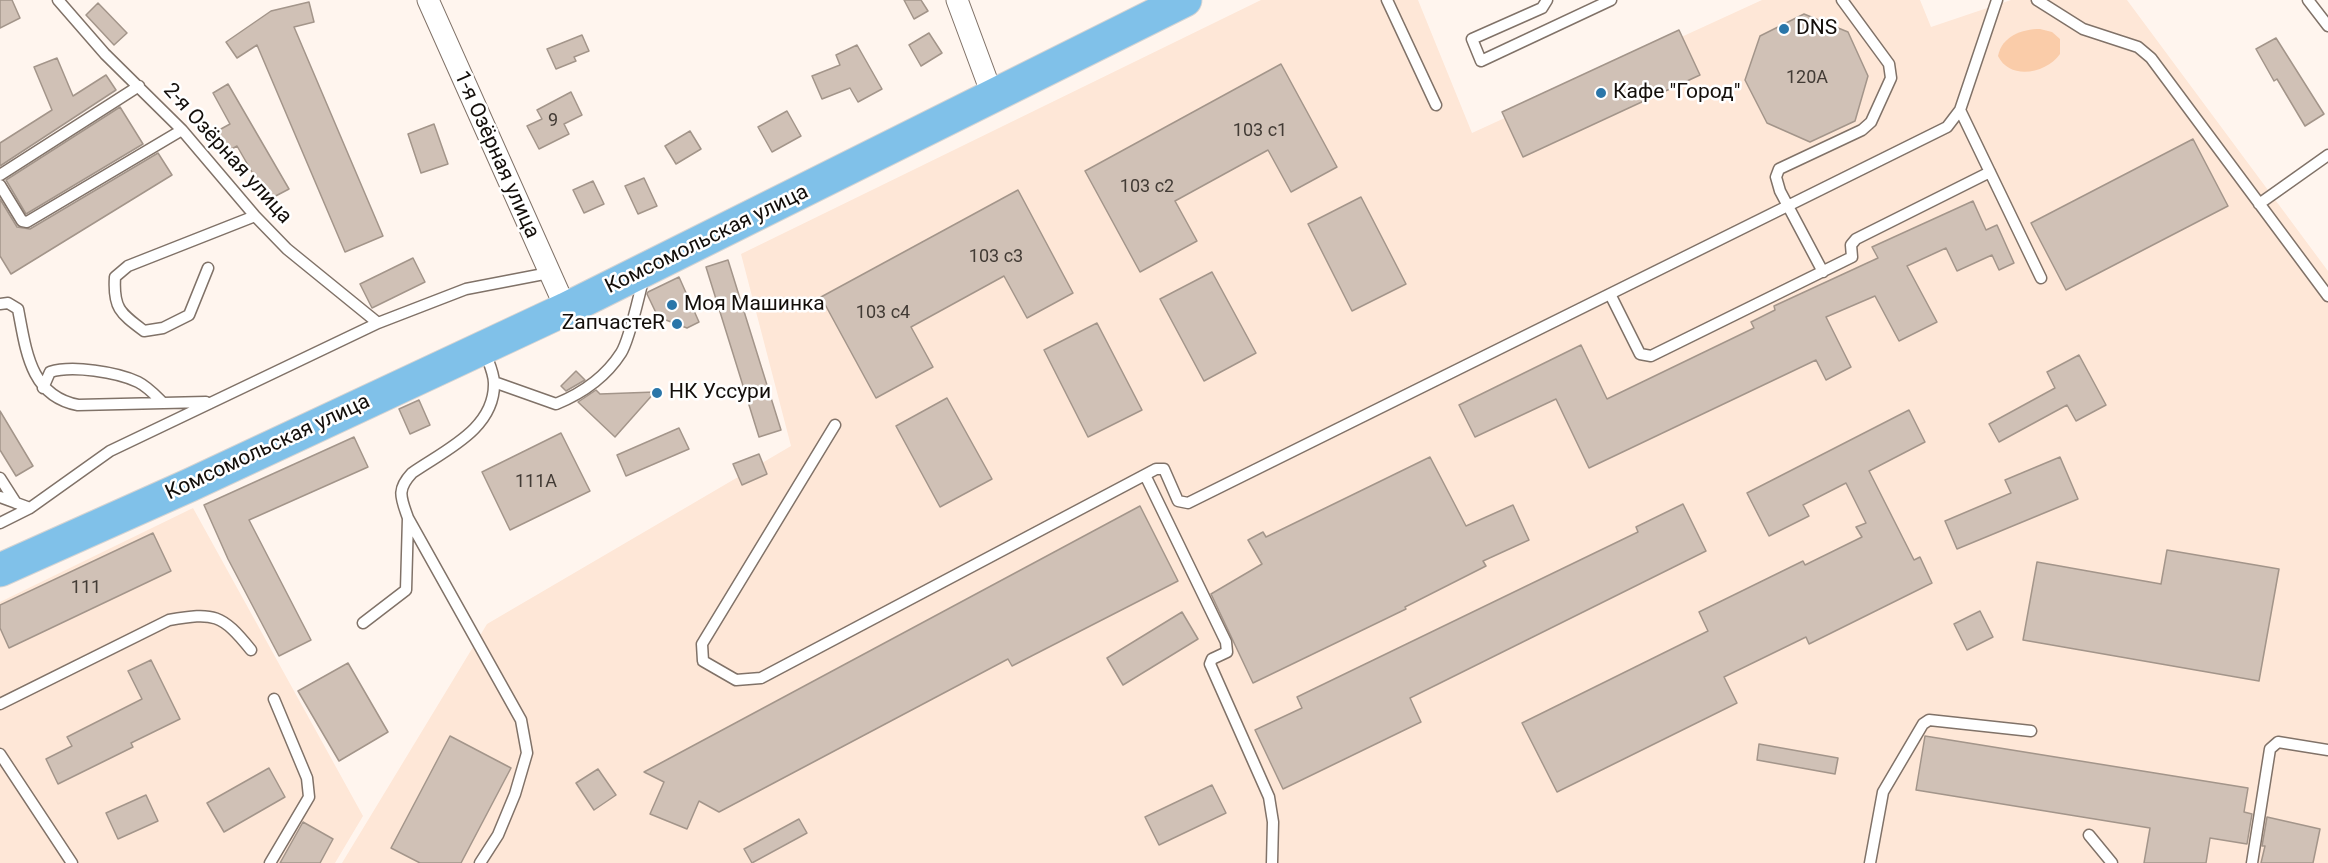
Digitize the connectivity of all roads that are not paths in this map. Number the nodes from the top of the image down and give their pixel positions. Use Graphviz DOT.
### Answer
graph roads {
  1 [pos="58,0"];
  2 [pos="428,0"];
  3 [pos="957,0"];
  4 [pos="1185,0"];
  5 [pos="1387,0"];
  6 [pos="1547,0"];
  7 [pos="1611,0"];
  8 [pos="1842,0"];
  9 [pos="1997,0"];
  10 [pos="2037,0"];
  11 [pos="2308,0"];
  12 [pos="2328,26"];
  13 [pos="139,86"];
  14 [pos="993,97"];
  15 [pos="1436,105"];
  16 [pos="1959,110"];
  17 [pos="182,130"];
  18 [pos="2328,155"];
  19 [pos="1990,172"];
  20 [pos="0,175"];
  21 [pos="0,185"];
  22 [pos="2259,204"];
  23 [pos="1789,206"];
  24 [pos="255,216"];
  25 [pos="208,268"];
  26 [pos="646,270"];
  27 [pos="1823,272"];
  28 [pos="549,273"];
  29 [pos="2041,278"];
  30 [pos="1610,294"];
  31 [pos="2328,296"];
  32 [pos="0,304"];
  33 [pos="566,309"];
  34 [pos="378,323"];
  35 [pos="484,348"];
  36 [pos="494,382"];
  37 [pos="43,388"];
  38 [pos="212,402"];
  39 [pos="163,403"];
  40 [pos="835,425"];
  41 [pos="1145,474"];
  42 [pos="0,478"];
  43 [pos="0,496"];
  44 [pos="17,504"];
  45 [pos="30,508"];
  46 [pos="408,518"];
  47 [pos="0,523"];
  48 [pos="0,570"];
  49 [pos="363,623"];
  50 [pos="251,650"];
  51 [pos="274,699"];
  52 [pos="0,704"];
  53 [pos="2031,730"];
  54 [pos="2328,750"];
  55 [pos="0,754"];
  56 [pos="2089,835"];
  57 [pos="72,863"];
  58 [pos="270,863"];
  59 [pos="480,863"];
  60 [pos="1272,863"];
  61 [pos="1870,863"];
  62 [pos="2112,863"];
  63 [pos="2252,863"];
  1 -- 13 [label="lane, 2-я Озёрная улица"];
  2 -- 28 [label="street, 1-я Озёрная улица"];
  3 -- 14 [label="street"];
  4 -- 14 [label="main road, Комсомольская улица"];
  5 -- 15 [label="lane"];
  6 -- 7 [label="lane"];
  8 -- 23 [label="lane"];
  9 -- 16 [label="lane"];
  10 -- 22 [label="lane"];
  11 -- 12 [label="lane"];
  13 -- 17 [label="lane, 2-я Озёрная улица"];
  13 -- 20 [label="lane"];
  14 -- 26 [label="main road, Комсомольская улица"];
  16 -- 19 [label="lane"];
  16 -- 23 [label="lane"];
  17 -- 21 [label="lane"];
  17 -- 24 [label="lane, 2-я Озёрная улица"];
  18 -- 22 [label="lane"];
  19 -- 27 [label="lane"];
  19 -- 29 [label="lane"];
  22 -- 31 [label="lane"];
  23 -- 27 [label="lane"];
  23 -- 30 [label="lane"];
  24 -- 25 [label="lane"];
  24 -- 34 [label="lane, 2-я Озёрная улица"];
  26 -- 33 [label="main road, Комсомольская улица"];
  26 -- 36 [label="lane"];
  27 -- 30 [label="lane"];
  28 -- 33 [label="street, 1-я Озёрная улица"];
  28 -- 34 [label="lane"];
  30 -- 41 [label="lane"];
  32 -- 37 [label="lane"];
  33 -- 35 [label="main road, Комсомольская улица"];
  34 -- 38 [label="lane"];
  35 -- 36 [label="lane"];
  35 -- 48 [label="main road, Комсомольская улица"];
  36 -- 46 [label="lane"];
  37 -- 39 [label="lane"];
  37 -- 39 [label="lane"];
  38 -- 39 [label="lane"];
  38 -- 45 [label="lane"];
  40 -- 41 [label="lane"];
  41 -- 60 [label="lane"];
  42 -- 44 [label="lane"];
  43 -- 44 [label="lane"];
  44 -- 45 [label="lane"];
  45 -- 47 [label="lane"];
  46 -- 49 [label="lane"];
  46 -- 59 [label="lane"];
  50 -- 52 [label="lane"];
  51 -- 58 [label="lane"];
  53 -- 61 [label="lane"];
  54 -- 63 [label="lane"];
  55 -- 57 [label="lane"];
  56 -- 62 [label="lane"];
}
